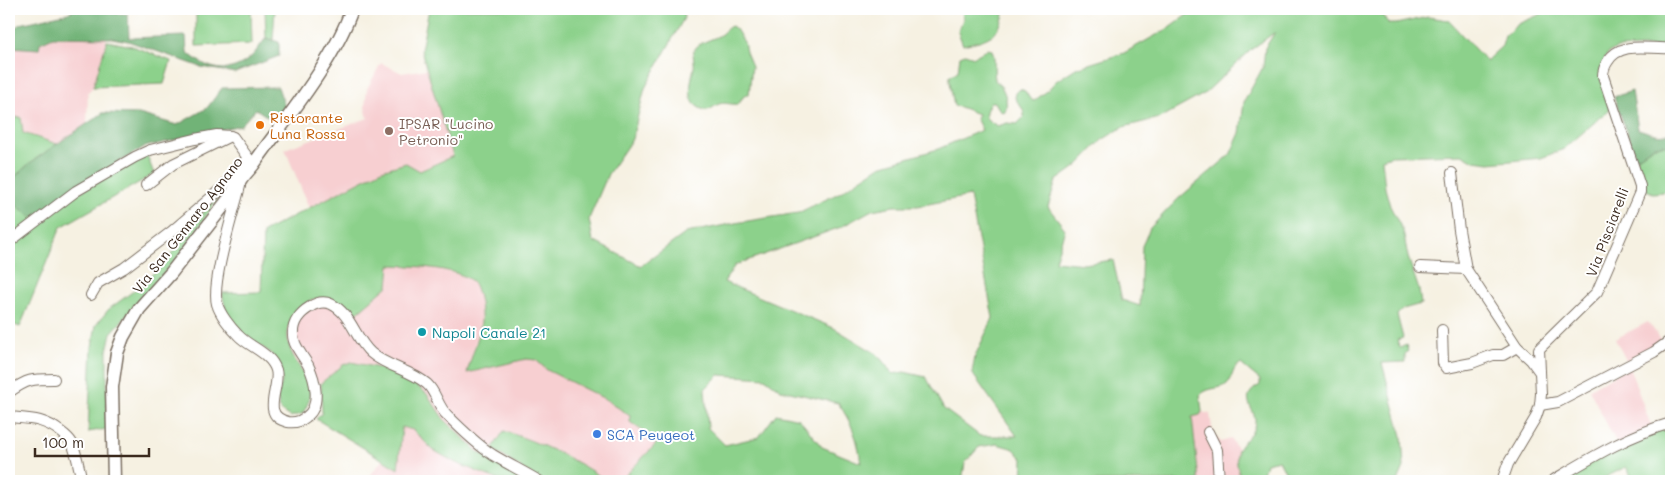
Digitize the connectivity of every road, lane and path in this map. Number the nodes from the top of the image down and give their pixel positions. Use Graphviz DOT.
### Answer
graph roads {
  1 [pos="352,9"];
  2 [pos="1671,48"];
  3 [pos="230,136"];
  4 [pos="251,161"];
  5 [pos="1452,173"];
  6 [pos="242,178"];
  7 [pos="146,185"];
  8 [pos="9,242"];
  9 [pos="1420,267"];
  10 [pos="1466,268"];
  11 [pos="90,295"];
  12 [pos="1442,330"];
  13 [pos="1671,340"];
  14 [pos="1516,347"];
  15 [pos="1539,372"];
  16 [pos="54,379"];
  17 [pos="9,392"];
  18 [pos="1540,405"];
  19 [pos="9,417"];
  20 [pos="1671,423"];
  21 [pos="1208,432"];
  22 [pos="82,481"];
  23 [pos="114,481"];
  24 [pos="539,481"];
  25 [pos="1219,481"];
  26 [pos="1502,481"];
  27 [pos="1552,481"];
  1 -- 4 [label="main road, Via San Gennaro Agnano"];
  2 -- 15 [label="street, Via Pisciarelli"];
  3 -- 4 [label="street"];
  3 -- 7 [label="street"];
  3 -- 8 [label="street"];
  4 -- 6 [label="main road, Via San Gennaro Agnano"];
  4 -- 11 [label="street"];
  5 -- 10 [label="street"];
  6 -- 23 [label="main road, Via San Gennaro Agnano"];
  6 -- 24 [label="street"];
  9 -- 10 [label="street"];
  10 -- 14 [label="street"];
  12 -- 14 [label="street"];
  13 -- 18 [label="street"];
  14 -- 15 [label="street"];
  15 -- 18 [label="street, Via Pisciarelli"];
  16 -- 17 [label="street"];
  18 -- 26 [label="street, Via Pisciarelli"];
  19 -- 22 [label="street"];
  20 -- 27 [label="street"];
  21 -- 25 [label="street"];
}
